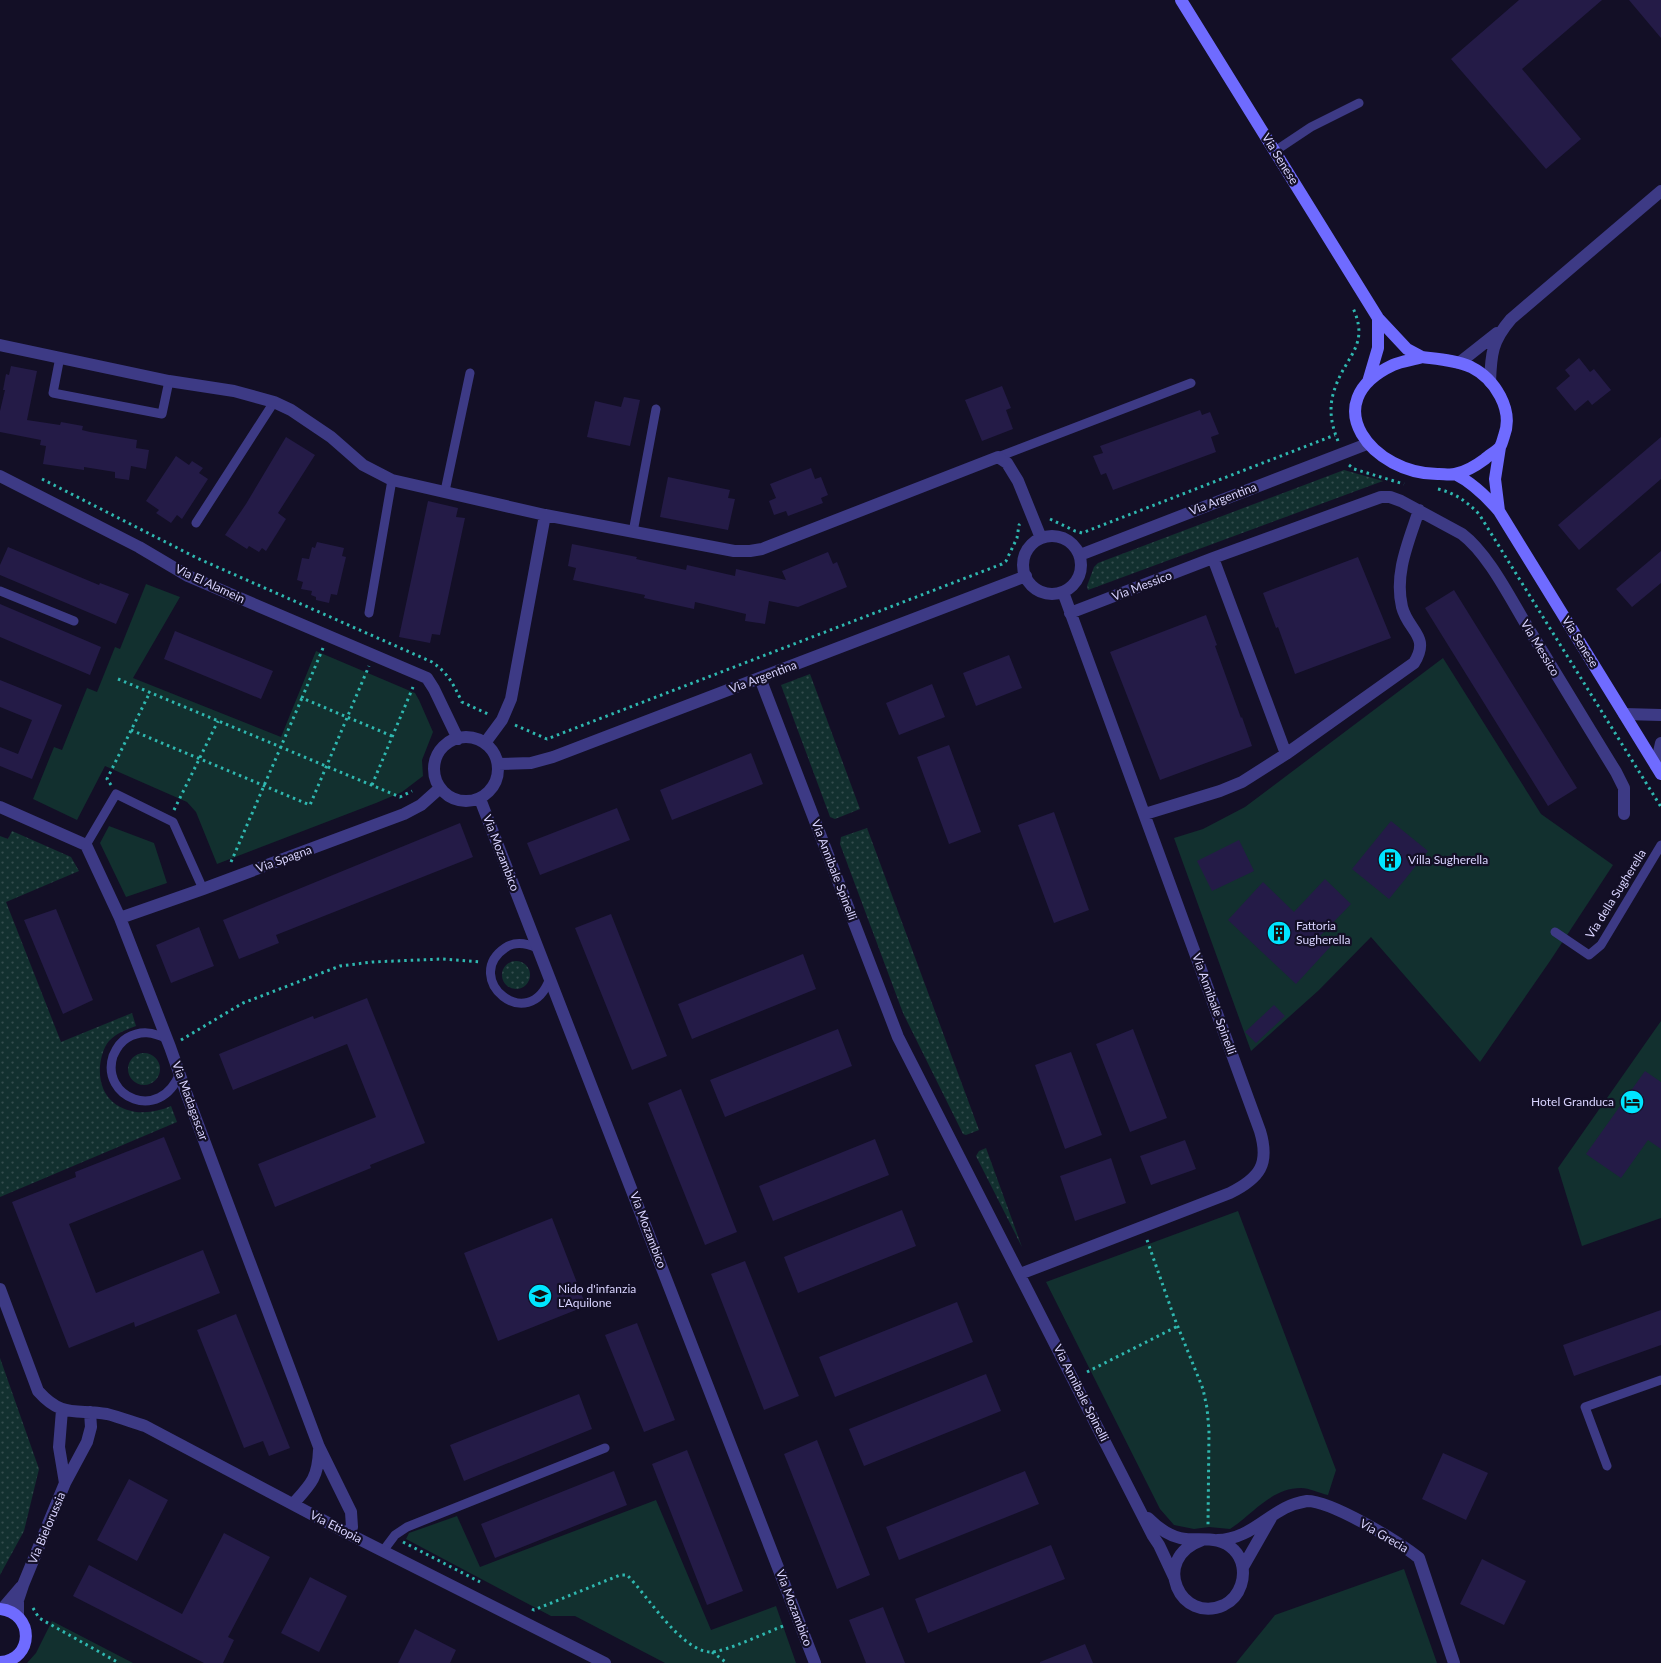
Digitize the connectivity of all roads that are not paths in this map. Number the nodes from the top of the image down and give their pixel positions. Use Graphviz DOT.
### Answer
graph roads {
  1 [pos="1181,0"];
  2 [pos="1359,103"];
  3 [pos="1275,151"];
  4 [pos="1661,191"];
  5 [pos="1378,318"];
  6 [pos="1503,328"];
  7 [pos="0,345"];
  8 [pos="60,357"];
  9 [pos="1422,357"];
  10 [pos="1459,364"];
  11 [pos="470,373"];
  12 [pos="169,381"];
  13 [pos="1490,382"];
  14 [pos="1191,383"];
  15 [pos="1367,384"];
  16 [pos="274,402"];
  17 [pos="656,409"];
  18 [pos="1367,444"];
  19 [pos="1500,447"];
  20 [pos="998,457"];
  21 [pos="1455,474"];
  22 [pos="0,476"];
  23 [pos="392,480"];
  24 [pos="445,491"];
  25 [pos="1419,510"];
  26 [pos="1499,511"];
  27 [pos="545,515"];
  28 [pos="196,523"];
  29 [pos="634,532"];
  30 [pos="1040,538"];
  31 [pos="1080,554"];
  32 [pos="1213,558"];
  33 [pos="1026,576"];
  34 [pos="0,591"];
  35 [pos="1063,592"];
  36 [pos="369,613"];
  37 [pos="1070,613"];
  38 [pos="74,621"];
  39 [pos="760,678"];
  40 [pos="1624,714"];
  41 [pos="1661,715"];
  42 [pos="458,739"];
  43 [pos="485,743"];
  44 [pos="1661,743"];
  45 [pos="1286,754"];
  46 [pos="498,764"];
  47 [pos="1659,770"];
  48 [pos="440,788"];
  49 [pos="480,798"];
  50 [pos="0,807"];
  51 [pos="1145,814"];
  52 [pos="1624,814"];
  53 [pos="86,845"];
  54 [pos="1661,845"];
  55 [pos="203,889"];
  56 [pos="120,918"];
  57 [pos="1555,932"];
  58 [pos="537,948"];
  59 [pos="550,978"];
  60 [pos="169,1043"];
  61 [pos="180,1073"];
  62 [pos="1020,1274"];
  63 [pos="0,1289"];
  64 [pos="1661,1380"];
  65 [pos="62,1410"];
  66 [pos="90,1412"];
  67 [pos="319,1448"];
  68 [pos="605,1448"];
  69 [pos="1607,1466"];
  70 [pos="65,1483"];
  71 [pos="293,1504"];
  72 [pos="1142,1513"];
  73 [pos="1272,1516"];
  74 [pos="349,1534"];
  75 [pos="1202,1540"];
  76 [pos="1218,1540"];
  77 [pos="383,1551"];
  78 [pos="1243,1567"];
  79 [pos="1174,1577"];
  80 [pos="23,1585"];
  81 [pos="1,1609"];
  82 [pos="18,1616"];
  83 [pos="2,1663"];
  84 [pos="605,1663"];
  85 [pos="815,1663"];
  86 [pos="1454,1663"];
  1 -- 3 [label="main road, Via Senese"];
  2 -- 3 [label="lane"];
  3 -- 5 [label="main road, Via Senese"];
  4 -- 6 [label="street"];
  5 -- 9 [label="main road, Via Senese"];
  5 -- 15 [label="main road"];
  6 -- 10 [label="street"];
  6 -- 13 [label="street"];
  7 -- 8 [label="street"];
  8 -- 12 [label="street"];
  8 -- 12 [label="lane"];
  9 -- 10 [label="main road"];
  9 -- 15 [label="main road"];
  10 -- 13 [label="main road"];
  11 -- 24 [label="lane"];
  12 -- 16 [label="street"];
  13 -- 19 [label="main road"];
  14 -- 20 [label="lane"];
  15 -- 18 [label="main road"];
  16 -- 23 [label="street"];
  16 -- 28 [label="lane"];
  17 -- 29 [label="lane"];
  18 -- 21 [label="main road"];
  18 -- 31 [label="street, Via Argentina"];
  19 -- 21 [label="main road"];
  19 -- 26 [label="main road, Via Senese"];
  20 -- 29 [label="street"];
  20 -- 30 [label="street"];
  21 -- 26 [label="main road, Via Senese"];
  22 -- 42 [label="street, Via El Alamein"];
  23 -- 24 [label="street"];
  23 -- 36 [label="lane"];
  24 -- 27 [label="street"];
  25 -- 32 [label="street, Via Messico"];
  25 -- 45 [label="street"];
  25 -- 52 [label="street, Via Messico"];
  26 -- 40 [label="main road, Via Senese"];
  27 -- 29 [label="street"];
  27 -- 43 [label="street"];
  30 -- 31 [label="street"];
  30 -- 33 [label="street"];
  31 -- 35 [label="street"];
  32 -- 37 [label="street, Via Messico"];
  32 -- 45 [label="street"];
  33 -- 35 [label="street"];
  33 -- 39 [label="street, Via Argentina"];
  34 -- 38 [label="lane"];
  35 -- 37 [label="street, Via Annibale Spinelli"];
  37 -- 51 [label="street, Via Annibale Spinelli"];
  39 -- 46 [label="street, Via Argentina"];
  39 -- 62 [label="street, Via Annibale Spinelli"];
  40 -- 41 [label="street"];
  40 -- 47 [label="main road, Via Senese"];
  42 -- 43 [label="street"];
  42 -- 48 [label="street"];
  43 -- 46 [label="street"];
  44 -- 47 [label="street"];
  45 -- 51 [label="street"];
  46 -- 49 [label="street"];
  48 -- 49 [label="street"];
  48 -- 55 [label="street, Via Spagna"];
  49 -- 58 [label="street, Via Mozambico"];
  50 -- 53 [label="street"];
  51 -- 62 [label="street, Via Annibale Spinelli"];
  53 -- 55 [label="lane"];
  53 -- 56 [label="street, Via Madagascar"];
  54 -- 57 [label="lane, Via della Sugherella"];
  55 -- 56 [label="street, Via Spagna"];
  56 -- 60 [label="street, Via Madagascar"];
  58 -- 59 [label="street, Via Mozambico"];
  58 -- 59 [label="lane"];
  59 -- 85 [label="street, Via Mozambico"];
  60 -- 61 [label="street, Via Madagascar"];
  60 -- 61 [label="lane"];
  61 -- 67 [label="street, Via Madagascar"];
  62 -- 72 [label="street, Via Annibale Spinelli"];
  63 -- 65 [label="street"];
  64 -- 69 [label="lane"];
  65 -- 66 [label="street, Via Etiopia"];
  65 -- 70 [label="street, Via Bielorussia"];
  66 -- 70 [label="street"];
  66 -- 71 [label="street, Via Etiopia"];
  67 -- 71 [label="street, Via Madagascar"];
  67 -- 74 [label="street, Via Madagascar"];
  68 -- 77 [label="lane"];
  70 -- 80 [label="street, Via Bielorussia"];
  71 -- 74 [label="street, Via Etiopia"];
  72 -- 75 [label="street, Via Annibale Spinelli"];
  72 -- 79 [label="street, Via Annibale Spinelli"];
  73 -- 76 [label="street, Via Grecia"];
  73 -- 78 [label="street"];
  73 -- 86 [label="street, Via Grecia"];
  74 -- 77 [label="street, Via Etiopia"];
  75 -- 76 [label="street"];
  75 -- 79 [label="street"];
  76 -- 78 [label="street"];
  77 -- 84 [label="street, Via Etiopia"];
  78 -- 79 [label="street"];
  80 -- 81 [label="street, Via Bielorussia"];
  80 -- 82 [label="street, Via Bielorussia"];
  81 -- 82 [label="main road"];
  82 -- 83 [label="main road"];
}
